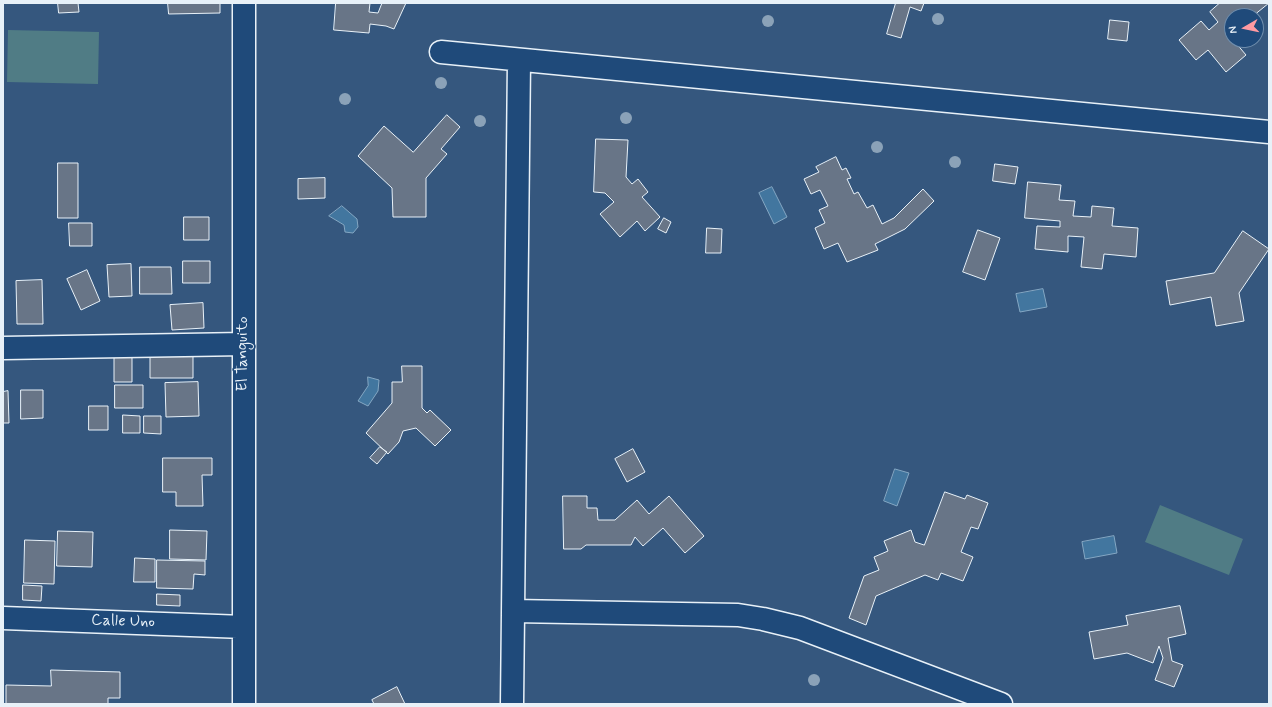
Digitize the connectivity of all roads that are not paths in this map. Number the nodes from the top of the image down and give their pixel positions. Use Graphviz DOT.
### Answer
graph roads {
  1 [pos="244,3"];
  2 [pos="441,52"];
  3 [pos="519,60"];
  4 [pos="1269,132"];
  5 [pos="244,344"];
  6 [pos="3,348"];
  7 [pos="513,611"];
  8 [pos="3,618"];
  9 [pos="244,627"];
  10 [pos="244,704"];
  11 [pos="512,704"];
  12 [pos="1001,704"];
  1 -- 5 [label="street, El Tanguito"];
  2 -- 3 [label="street"];
  3 -- 4 [label="street"];
  3 -- 7 [label="street"];
  5 -- 6 [label="street"];
  5 -- 9 [label="street, El Tanguito"];
  7 -- 11 [label="street"];
  7 -- 12 [label="street"];
  8 -- 9 [label="street, Calle Uno"];
  9 -- 10 [label="street, El Tanguito"];
}
